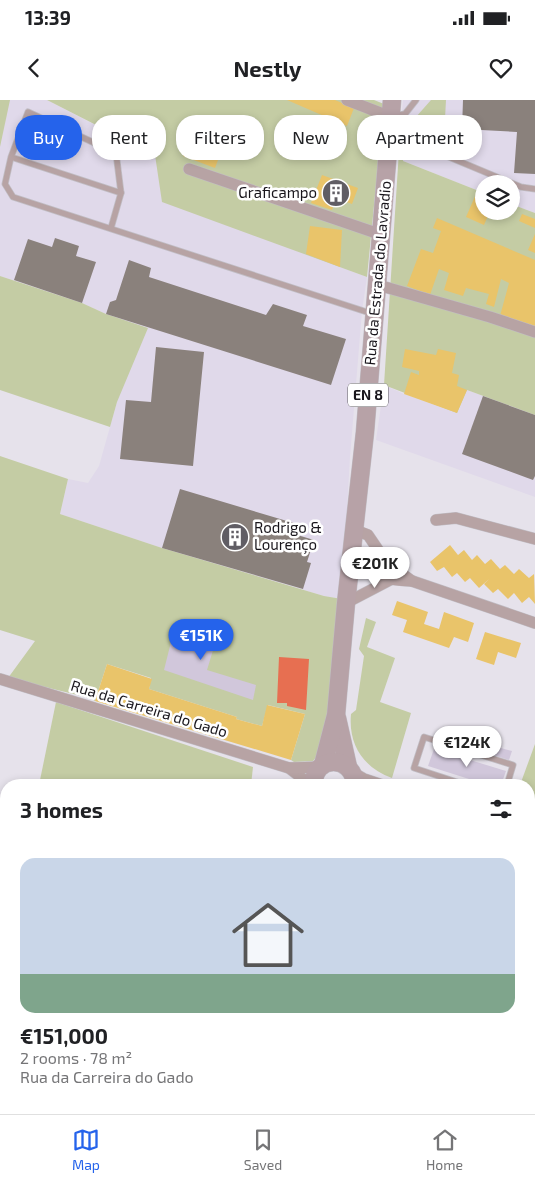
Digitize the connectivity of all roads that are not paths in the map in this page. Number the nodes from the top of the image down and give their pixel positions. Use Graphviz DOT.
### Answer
graph roads {
  1 [pos="347,100"];
  2 [pos="416,100"];
  3 [pos="392,108"];
  4 [pos="12,157"];
  5 [pos="456,160"];
  6 [pos="189,169"];
  7 [pos="535,189"];
  8 [pos="121,194"];
  9 [pos="111,228"];
  10 [pos="382,235"];
  11 [pos="378,285"];
  12 [pos="375,315"];
  13 [pos="535,332"];
  14 [pos="436,520"];
  15 [pos="355,530"];
  16 [pos="535,539"];
  17 [pos="351,561"];
  18 [pos="387,563"];
  19 [pos="390,580"];
  20 [pos="412,581"];
  21 [pos="346,603"];
  22 [pos="535,623"];
  23 [pos="0,679"];
  24 [pos="336,715"];
  25 [pos="322,766"];
  26 [pos="289,768"];
  27 [pos="352,775"];
  28 [pos="304,779"];
  29 [pos="313,779"];
  30 [pos="364,779"];
  31 [pos="448,779"];
  32 [pos="509,779"];
  1 -- 3 [label="street"];
  2 -- 3 [label="lane"];
  3 -- 10 [label="main road, Rua da Estrada do Lavradio / EN 8"];
  4 -- 8 [label="lane"];
  4 -- 8 [label="lane"];
  4 -- 9 [label="lane"];
  5 -- 7 [label="lane"];
  6 -- 10 [label="street"];
  8 -- 9 [label="lane"];
  9 -- 12 [label="lane"];
  10 -- 11 [label="main road, Rua da Estrada do Lavradio / EN 8"];
  11 -- 12 [label="main road, Rua da Estrada do Lavradio / EN 8"];
  11 -- 13 [label="street"];
  12 -- 15 [label="main road, Rua da Estrada do Lavradio / EN 8"];
  14 -- 16 [label="street"];
  15 -- 17 [label="main road, Rua da Estrada do Lavradio / EN 8"];
  15 -- 18 [label="street"];
  17 -- 18 [label="street"];
  17 -- 19 [label="street"];
  17 -- 21 [label="main road, Rua da Estrada do Lavradio / EN 8"];
  18 -- 20 [label="street"];
  19 -- 20 [label="street"];
  19 -- 21 [label="street"];
  20 -- 22 [label="street"];
  21 -- 24 [label="main road, Rua da Estrada do Lavradio / EN 8"];
  23 -- 26 [label="street, Rua da Carreira do Gado"];
  24 -- 25 [label="main road, Rua da Estrada do Lavradio / EN 8"];
  24 -- 27 [label="main road, Rua da Estrada do Lavradio / EN 8"];
  25 -- 26 [label="street"];
  25 -- 27 [label="main road"];
  25 -- 29 [label="main road, EN 8"];
  26 -- 28 [label="street"];
  27 -- 30 [label="street"];
  31 -- 32 [label="lane"];
}
